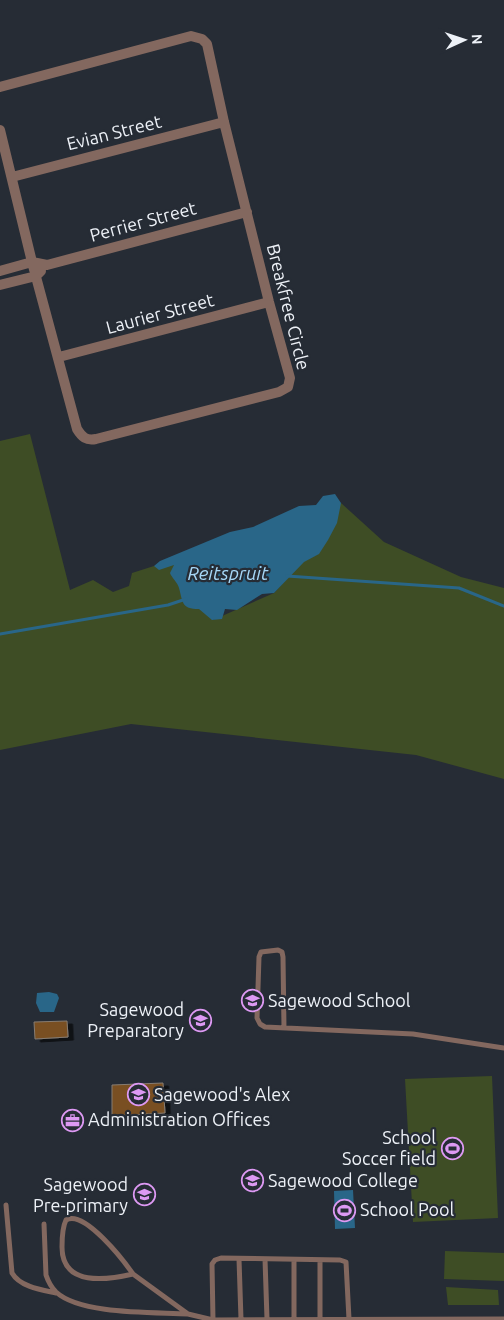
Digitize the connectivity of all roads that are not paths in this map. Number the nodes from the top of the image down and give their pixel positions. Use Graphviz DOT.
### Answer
graph roads {
  1 [pos="0,86"];
  2 [pos="224,122"];
  3 [pos="0,130"];
  4 [pos="12,176"];
  5 [pos="247,212"];
  6 [pos="32,262"];
  7 [pos="47,265"];
  8 [pos="0,270"];
  9 [pos="36,276"];
  10 [pos="0,285"];
  11 [pos="269,302"];
  12 [pos="58,357"];
  13 [pos="284,1028"];
  14 [pos="504,1048"];
  15 [pos="6,1205"];
  16 [pos="44,1224"];
  17 [pos="239,1259"];
  18 [pos="265,1260"];
  19 [pos="294,1260"];
  20 [pos="320,1260"];
  21 [pos="134,1274"];
  22 [pos="57,1293"];
  23 [pos="188,1314"];
  24 [pos="349,1318"];
  25 [pos="241,1319"];
  26 [pos="267,1319"];
  27 [pos="294,1319"];
  28 [pos="320,1319"];
  29 [pos="504,1319"];
  30 [pos="213,1320"];
  1 -- 2 [label="street, Breakfree Circle"];
  2 -- 4 [label="street, Evian Street"];
  2 -- 5 [label="street, Breakfree Circle"];
  3 -- 4 [label="street, Breakfree Circle"];
  4 -- 6 [label="street, Breakfree Circle"];
  5 -- 7 [label="street, Perrier Street"];
  5 -- 11 [label="street, Breakfree Circle"];
  6 -- 7 [label="street, Perrier Street"];
  6 -- 8 [label="street, Perrier Street"];
  6 -- 9 [label="street, Breakfree Circle"];
  7 -- 9 [label="street"];
  9 -- 10 [label="street"];
  9 -- 12 [label="street, Breakfree Circle"];
  11 -- 12 [label="street, Laurier Street"];
  11 -- 12 [label="street, Breakfree Circle"];
  13 -- 13 [label="lane"];
  13 -- 14 [label="lane"];
  15 -- 22 [label="lane"];
  16 -- 22 [label="lane"];
  17 -- 18 [label="lane"];
  17 -- 25 [label="lane"];
  17 -- 30 [label="lane"];
  18 -- 19 [label="lane"];
  18 -- 26 [label="lane"];
  19 -- 20 [label="lane"];
  19 -- 27 [label="lane"];
  20 -- 24 [label="lane"];
  20 -- 28 [label="lane"];
  21 -- 21 [label="lane"];
  21 -- 23 [label="lane"];
  22 -- 23 [label="lane"];
  23 -- 30 [label="lane"];
  24 -- 28 [label="lane"];
  24 -- 29 [label="lane"];
  25 -- 26 [label="lane"];
  25 -- 30 [label="lane"];
  26 -- 27 [label="lane"];
  27 -- 28 [label="lane"];
}
